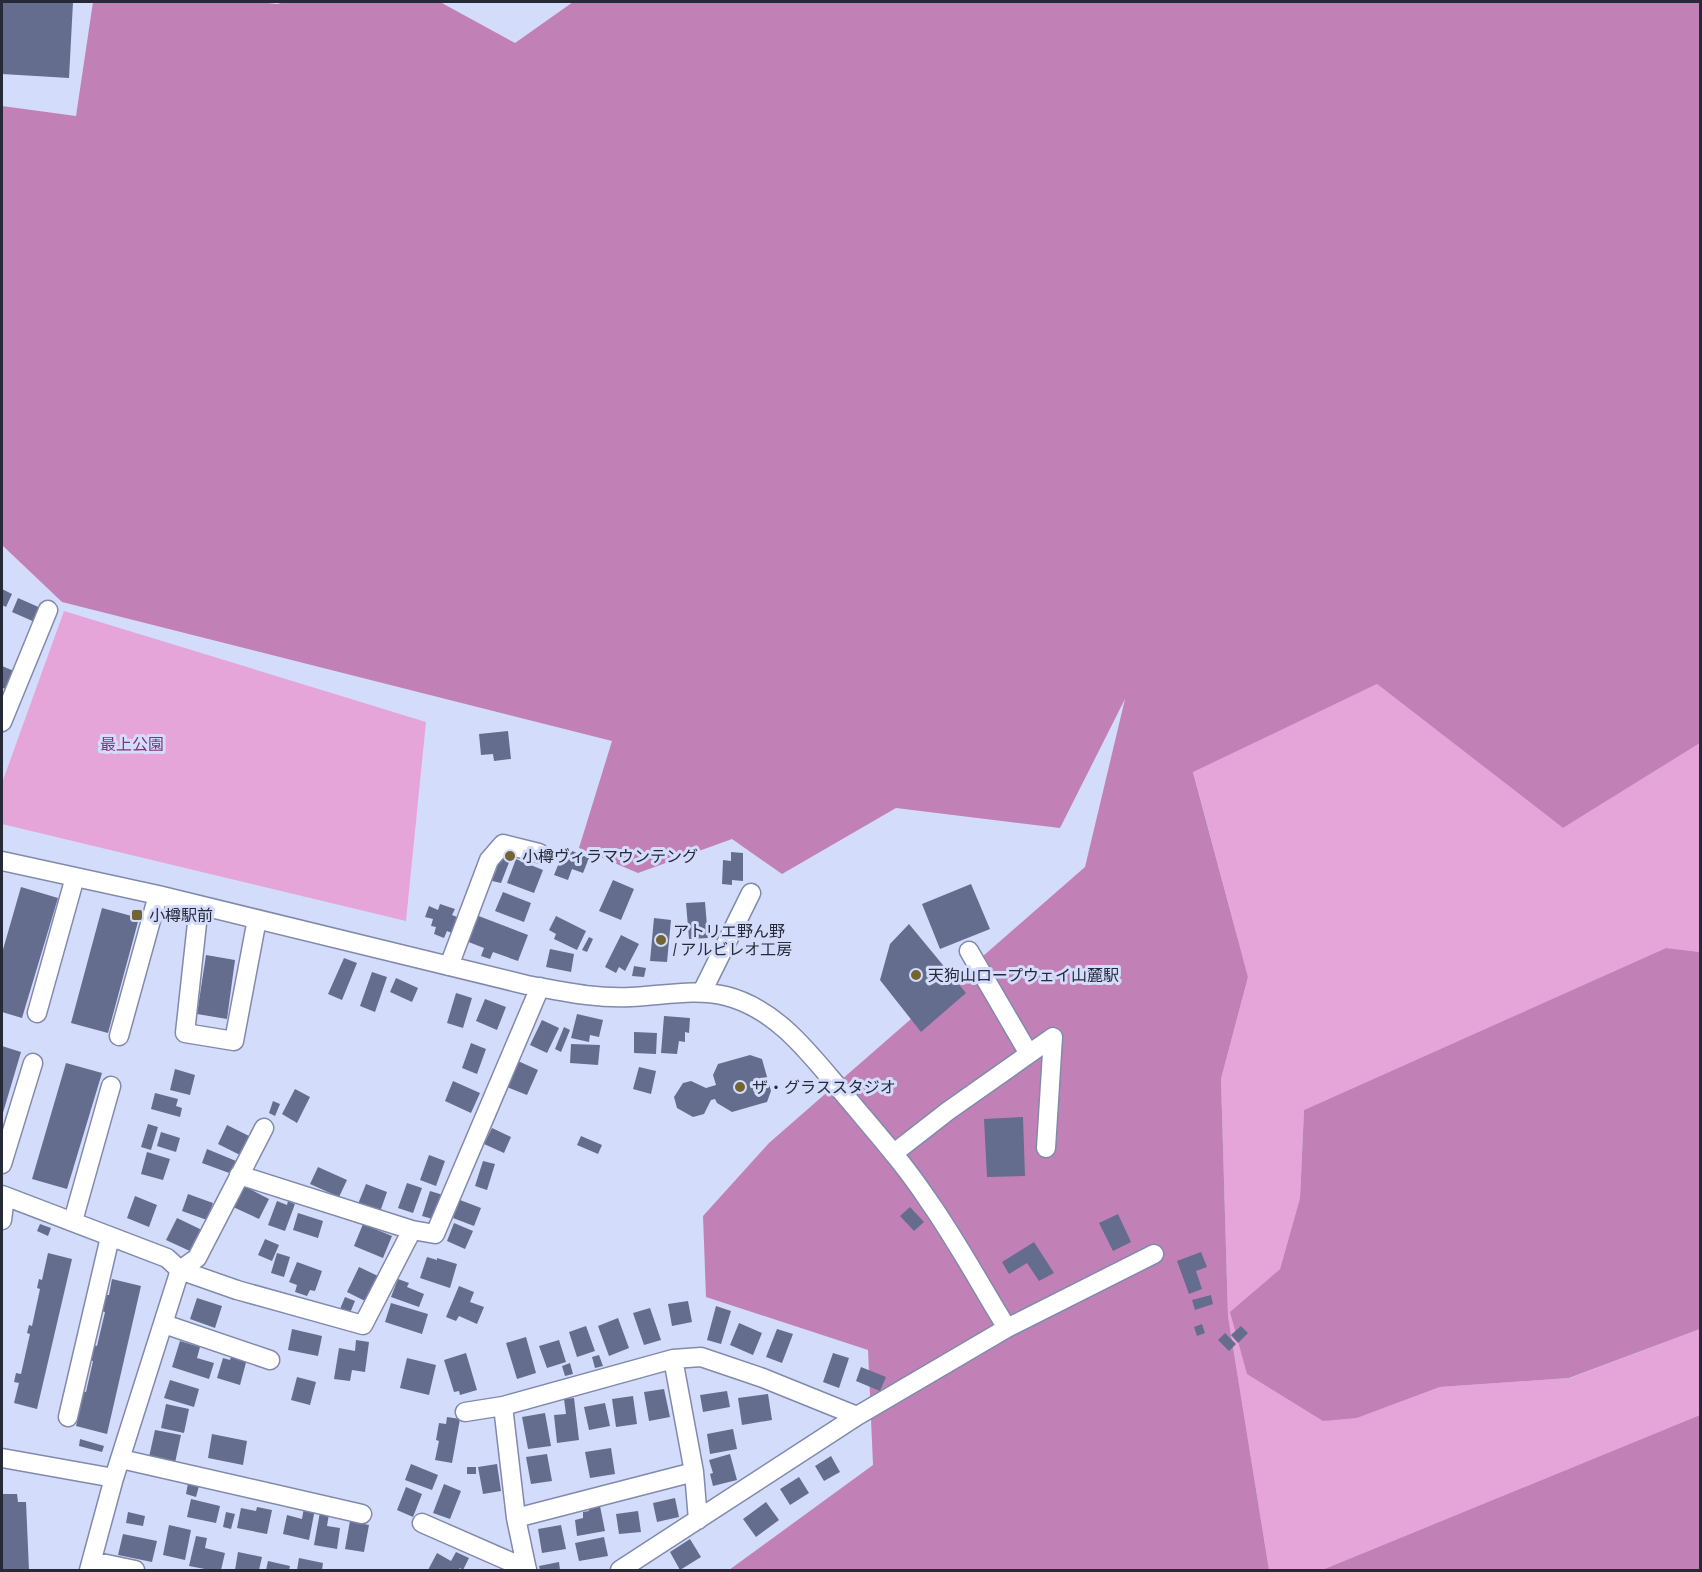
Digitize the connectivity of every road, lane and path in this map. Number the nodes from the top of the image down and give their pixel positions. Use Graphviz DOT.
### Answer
graph roads {
  1 [pos="48,610"];
  2 [pos="2,722"];
  3 [pos="539,853"];
  4 [pos="2,861"];
  5 [pos="75,877"];
  6 [pos="751,893"];
  7 [pos="158,895"];
  8 [pos="199,905"];
  9 [pos="257,919"];
  10 [pos="969,951"];
  11 [pos="449,966"];
  12 [pos="540,987"];
  13 [pos="702,992"];
  14 [pos="37,1013"];
  15 [pos="119,1036"];
  16 [pos="1029,1054"];
  17 [pos="33,1063"];
  18 [pos="111,1086"];
  19 [pos="264,1128"];
  20 [pos="1046,1148"];
  21 [pos="894,1153"];
  22 [pos="2,1164"];
  23 [pos="239,1175"];
  24 [pos="3,1196"];
  25 [pos="2,1220"];
  26 [pos="73,1221"];
  27 [pos="412,1230"];
  28 [pos="110,1237"];
  29 [pos="1154,1254"];
  30 [pos="180,1270"];
  31 [pos="164,1324"];
  32 [pos="1007,1328"];
  33 [pos="673,1359"];
  34 [pos="270,1360"];
  35 [pos="503,1406"];
  36 [pos="465,1412"];
  37 [pos="857,1416"];
  38 [pos="68,1417"];
  39 [pos="2,1458"];
  40 [pos="121,1459"];
  41 [pos="694,1472"];
  42 [pos="114,1478"];
  43 [pos="362,1514"];
  44 [pos="516,1518"];
  45 [pos="698,1520"];
  46 [pos="422,1522"];
  47 [pos="90,1566"];
  48 [pos="135,1570"];
  49 [pos="527,1570"];
  50 [pos="620,1570"];
  1 -- 2 [label="street"];
  3 -- 11 [label="street"];
  4 -- 5 [label="street"];
  5 -- 7 [label="street"];
  5 -- 14 [label="street"];
  6 -- 13 [label="street"];
  7 -- 8 [label="street"];
  7 -- 15 [label="street"];
  8 -- 9 [label="street"];
  8 -- 9 [label="street"];
  9 -- 11 [label="street"];
  10 -- 16 [label="street"];
  11 -- 12 [label="street"];
  12 -- 13 [label="street"];
  12 -- 27 [label="street"];
  13 -- 21 [label="street"];
  16 -- 20 [label="street"];
  16 -- 21 [label="street"];
  17 -- 22 [label="street"];
  18 -- 26 [label="street"];
  19 -- 23 [label="street"];
  21 -- 32 [label="street"];
  23 -- 27 [label="street"];
  23 -- 30 [label="street"];
  24 -- 25 [label="street"];
  24 -- 26 [label="street"];
  26 -- 28 [label="street"];
  27 -- 30 [label="street"];
  28 -- 30 [label="street"];
  28 -- 38 [label="street"];
  29 -- 32 [label="street"];
  30 -- 31 [label="street"];
  31 -- 34 [label="street"];
  31 -- 40 [label="street"];
  32 -- 37 [label="street"];
  33 -- 35 [label="street"];
  33 -- 37 [label="street"];
  33 -- 41 [label="street"];
  35 -- 36 [label="street"];
  35 -- 44 [label="street"];
  37 -- 45 [label="street"];
  39 -- 42 [label="street"];
  40 -- 42 [label="street"];
  40 -- 43 [label="street"];
  41 -- 44 [label="street"];
  41 -- 45 [label="street"];
  42 -- 47 [label="street"];
  44 -- 49 [label="street"];
  45 -- 50 [label="street"];
  46 -- 49 [label="street"];
  47 -- 48 [label="street"];
}
